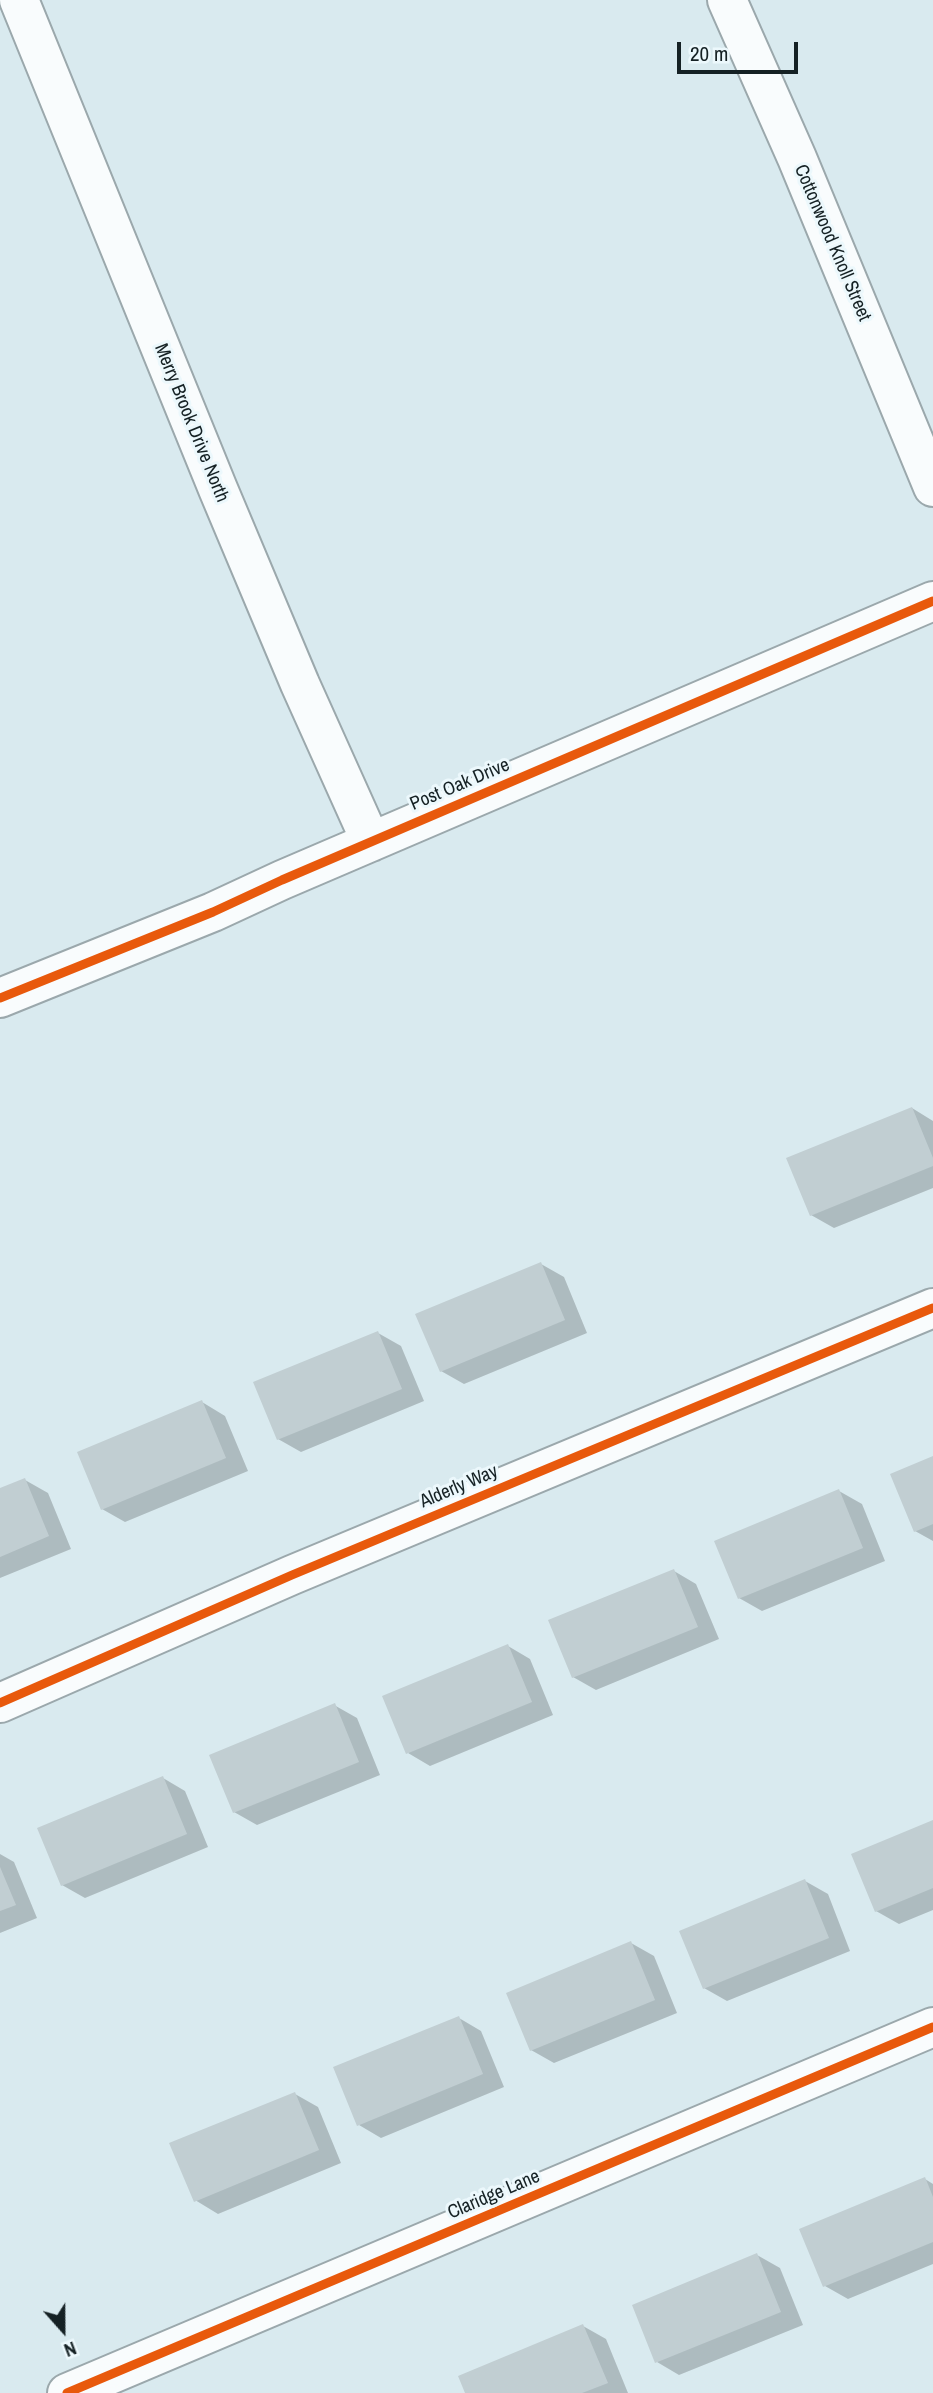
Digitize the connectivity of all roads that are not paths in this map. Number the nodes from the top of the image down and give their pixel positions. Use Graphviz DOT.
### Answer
graph roads {
  1 [pos="19,0"];
  2 [pos="727,0"];
  3 [pos="933,487"];
  4 [pos="933,601"];
  5 [pos="371,842"];
  6 [pos="0,998"];
  7 [pos="933,1308"];
  8 [pos="0,1703"];
  9 [pos="933,2027"];
  10 [pos="67,2393"];
  1 -- 5 [label="street, Merry Brook Drive North"];
  2 -- 3 [label="street, Cottonwood Knoll Street"];
  4 -- 5 [label="street, Post Oak Drive"];
  5 -- 6 [label="street, Post Oak Drive"];
  7 -- 8 [label="street, Alderly Way"];
  9 -- 10 [label="street, Claridge Lane"];
}
